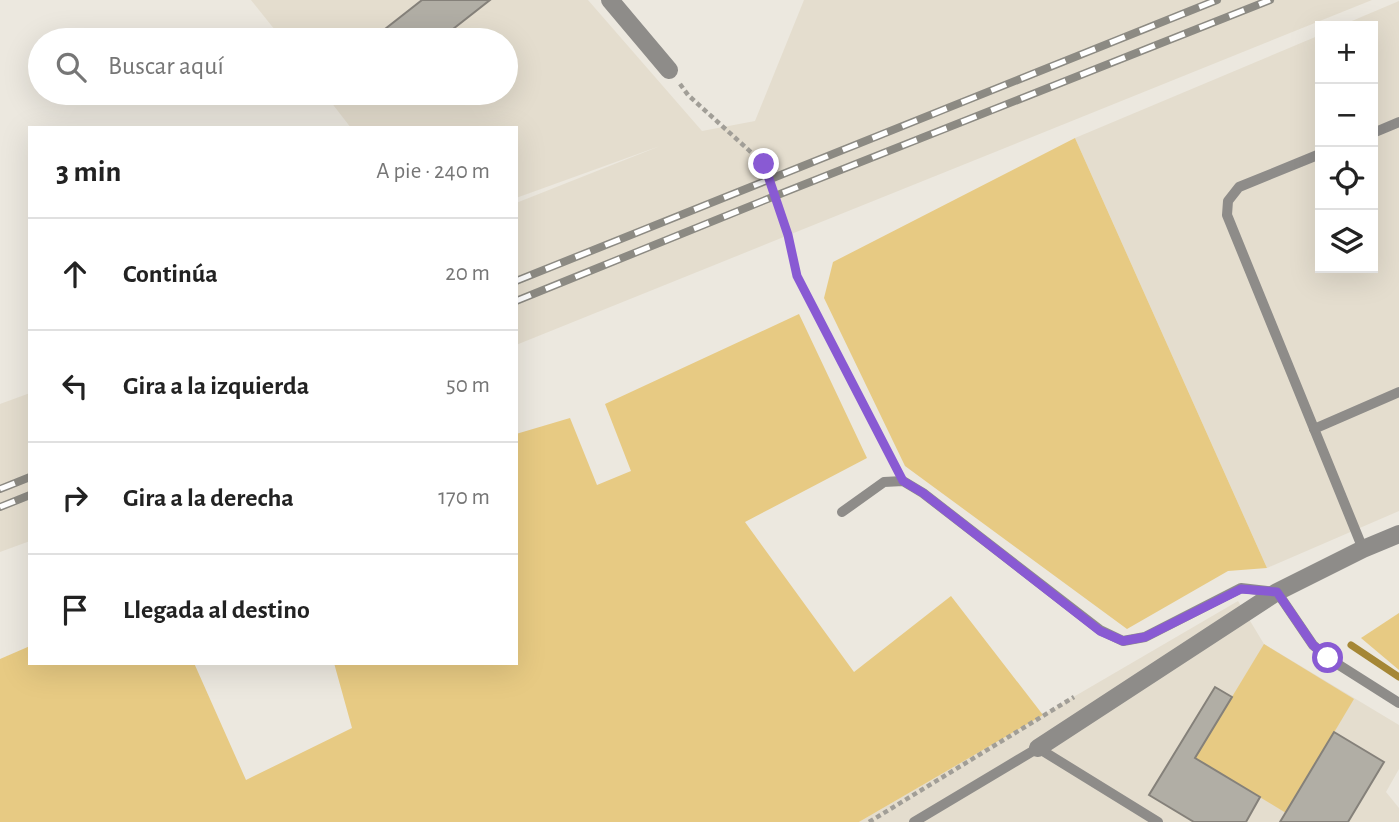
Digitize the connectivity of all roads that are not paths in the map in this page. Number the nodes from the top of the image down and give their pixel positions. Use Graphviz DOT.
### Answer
graph roads {
  1 [pos="610,0"];
  2 [pos="669,69"];
  3 [pos="1399,122"];
  4 [pos="1378,131"];
  5 [pos="1315,156"];
  6 [pos="1399,392"];
  7 [pos="1314,429"];
  8 [pos="842,512"];
  9 [pos="1399,534"];
  10 [pos="1363,549"];
  11 [pos="1277,592"];
  12 [pos="1399,703"];
  13 [pos="1038,748"];
  14 [pos="914,822"];
  15 [pos="1158,822"];
  1 -- 2 [label="street"];
  3 -- 4 [label="lane"];
  5 -- 7 [label="lane"];
  6 -- 7 [label="lane"];
  7 -- 10 [label="lane"];
  8 -- 11 [label="lane"];
  9 -- 10 [label="street"];
  10 -- 11 [label="street"];
  11 -- 12 [label="lane"];
  11 -- 13 [label="street"];
  13 -- 14 [label="lane"];
  13 -- 15 [label="lane"];
}
